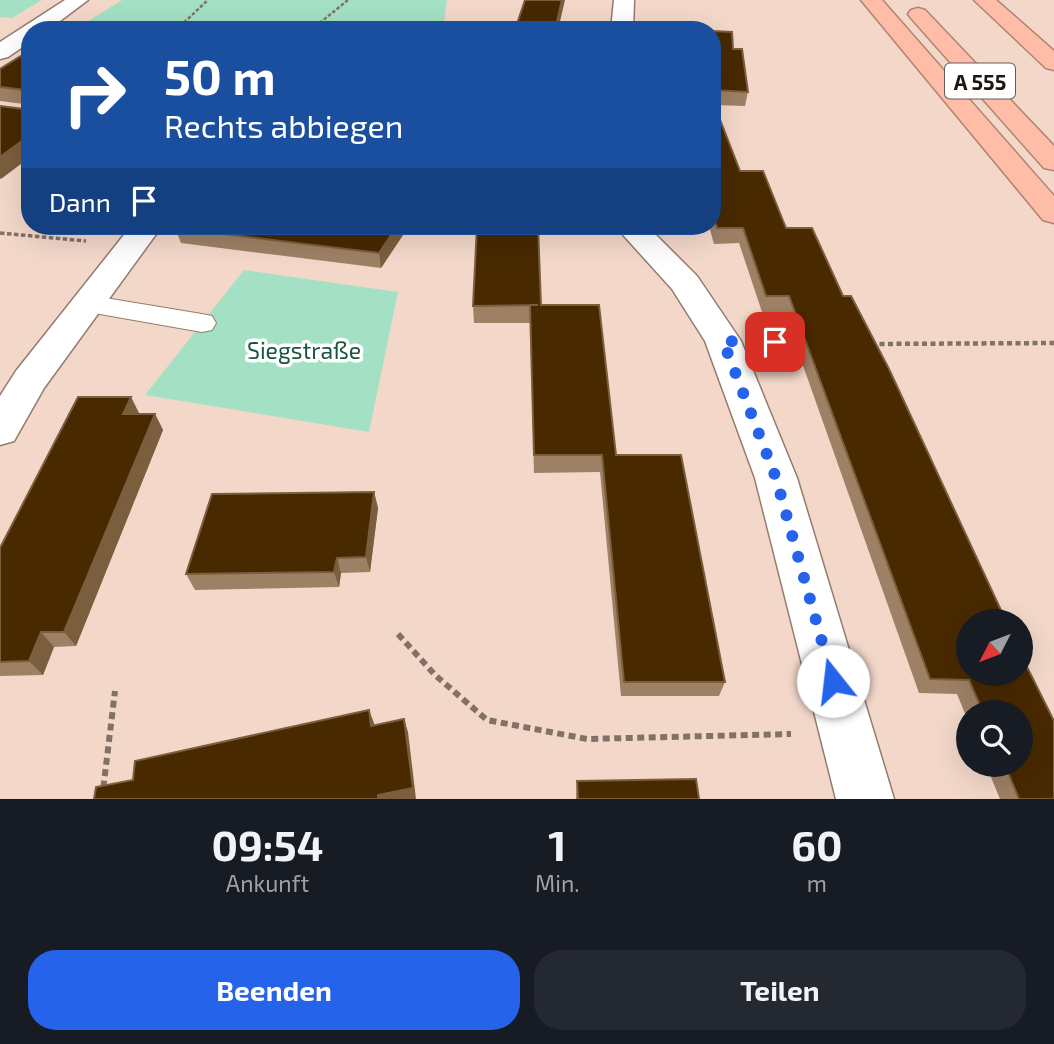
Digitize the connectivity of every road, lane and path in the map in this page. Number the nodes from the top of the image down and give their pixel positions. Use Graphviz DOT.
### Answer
graph roads {
  1 [pos="78,0"];
  2 [pos="208,0"];
  3 [pos="348,0"];
  4 [pos="624,0"];
  5 [pos="871,0"];
  6 [pos="905,0"];
  7 [pos="984,0"];
  8 [pos="47,21"];
  9 [pos="186,21"];
  10 [pos="322,21"];
  11 [pos="623,21"];
  12 [pos="21,38"];
  13 [pos="0,52"];
  14 [pos="1054,63"];
  15 [pos="1054,162"];
  16 [pos="1054,214"];
  17 [pos="0,233"];
  18 [pos="21,233"];
  19 [pos="92,235"];
  20 [pos="639,235"];
  21 [pos="138,236"];
  22 [pos="87,304"];
  23 [pos="202,323"];
  24 [pos="723,341"];
  25 [pos="800,342"];
  26 [pos="1054,343"];
  27 [pos="865,344"];
  28 [pos="15,380"];
  29 [pos="0,430"];
  30 [pos="397,634"];
  31 [pos="115,691"];
  32 [pos="847,732"];
  33 [pos="102,799"];
  34 [pos="865,799"];
  1 -- 8 [label="street"];
  2 -- 9 [label="path"];
  3 -- 10 [label="path"];
  4 -- 11 [label="street"];
  5 -- 16 [label="highway"];
  6 -- 15 [label="highway, A 555"];
  7 -- 14 [label="highway, A 555"];
  12 -- 13 [label="street"];
  17 -- 18 [label="path"];
  19 -- 21 [label="path"];
  20 -- 24 [label="street"];
  21 -- 22 [label="street"];
  22 -- 23 [label="lane"];
  22 -- 28 [label="street"];
  24 -- 25 [label="path"];
  24 -- 32 [label="street"];
  26 -- 27 [label="path"];
  28 -- 29 [label="street"];
  30 -- 32 [label="path"];
  31 -- 33 [label="path"];
  32 -- 34 [label="street"];
}
